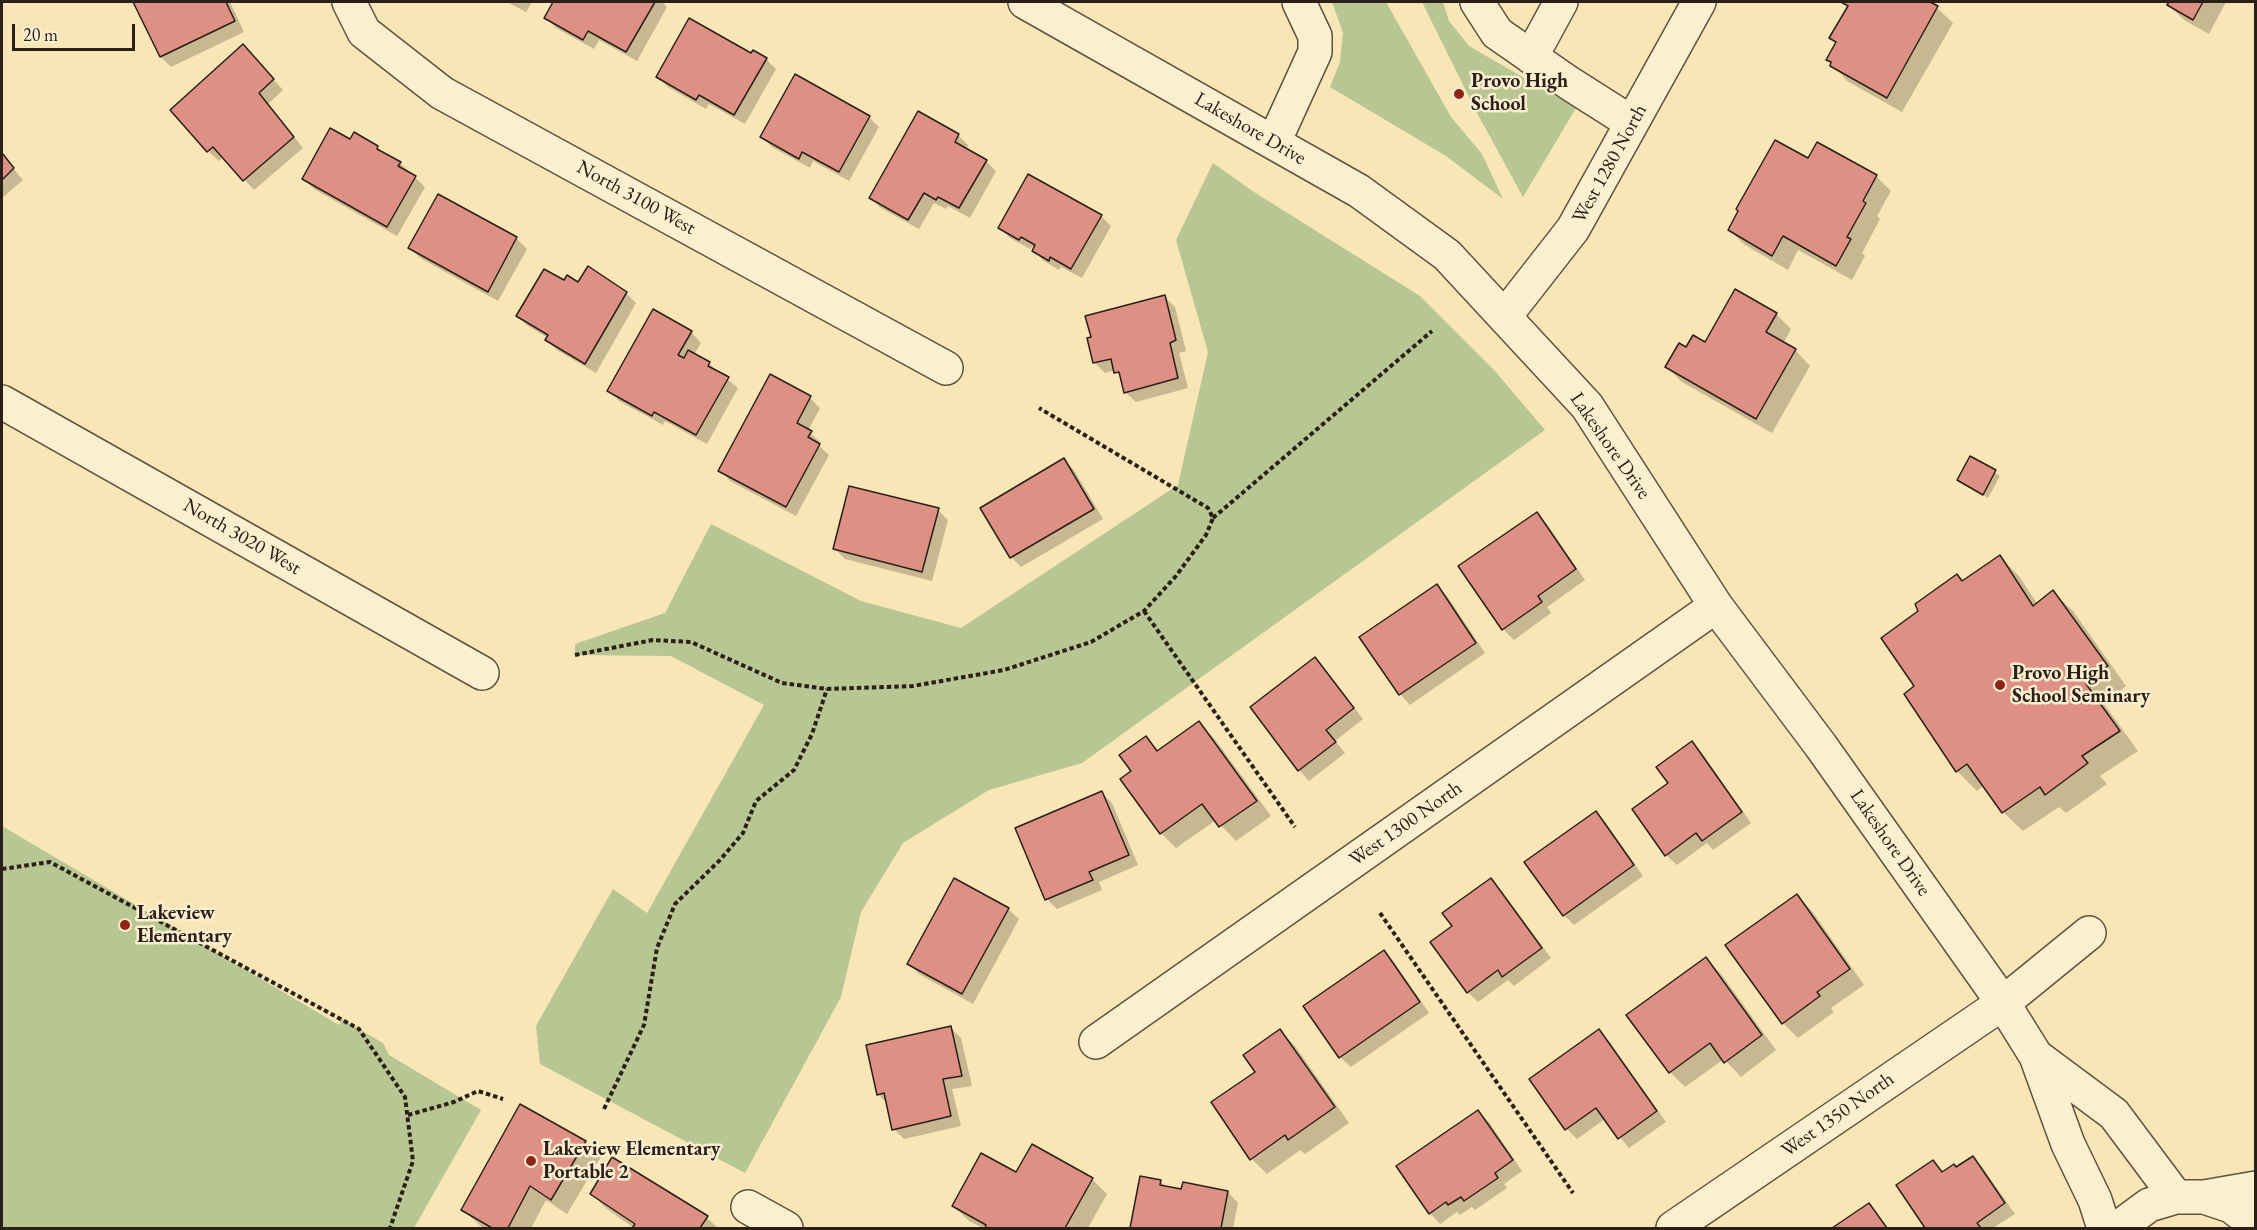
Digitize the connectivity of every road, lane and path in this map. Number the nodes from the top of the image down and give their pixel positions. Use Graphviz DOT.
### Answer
graph roads {
  1 [pos="349,2"];
  2 [pos="1025,2"];
  3 [pos="1299,2"];
  4 [pos="1477,2"];
  5 [pos="1561,2"];
  6 [pos="1700,2"];
  7 [pos="1531,57"];
  8 [pos="1632,123"];
  9 [pos="1274,142"];
  10 [pos="1504,316"];
  11 [pos="1432,331"];
  12 [pos="946,368"];
  13 [pos="2,402"];
  14 [pos="1039,408"];
  15 [pos="1213,518"];
  16 [pos="1716,606"];
  17 [pos="1144,611"];
  18 [pos="575,655"];
  19 [pos="482,673"];
  20 [pos="827,689"];
  21 [pos="1295,827"];
  22 [pos="2,869"];
  23 [pos="1380,913"];
  24 [pos="2089,933"];
  25 [pos="2002,1003"];
  26 [pos="1096,1042"];
  27 [pos="2036,1056"];
  28 [pos="503,1099"];
  29 [pos="604,1109"];
  30 [pos="408,1115"];
  31 [pos="2256,1188"];
  32 [pos="1573,1193"];
  33 [pos="2190,1197"];
  34 [pos="747,1206"];
  35 [pos="2256,1225"];
  36 [pos="390,1228"];
  37 [pos="786,1228"];
  38 [pos="1673,1228"];
  39 [pos="2104,1228"];
  40 [pos="2121,1228"];
  1 -- 12 [label="street, North 3100 West"];
  2 -- 9 [label="street, Lakeshore Drive"];
  3 -- 9 [label="street"];
  4 -- 7 [label="street"];
  5 -- 7 [label="street"];
  6 -- 8 [label="street, West 1280 North"];
  7 -- 8 [label="street"];
  8 -- 10 [label="street, West 1280 North"];
  9 -- 10 [label="street, Lakeshore Drive"];
  10 -- 16 [label="street, Lakeshore Drive"];
  11 -- 15 [label="path"];
  13 -- 19 [label="street, North 3020 West"];
  14 -- 15 [label="path"];
  15 -- 17 [label="path"];
  16 -- 25 [label="street, Lakeshore Drive"];
  16 -- 26 [label="street, West 1300 North"];
  17 -- 20 [label="path"];
  17 -- 21 [label="path"];
  18 -- 20 [label="path"];
  20 -- 29 [label="path"];
  22 -- 30 [label="path"];
  23 -- 32 [label="path"];
  24 -- 25 [label="street, West 1350 North"];
  25 -- 27 [label="street, Lakeshore Drive"];
  25 -- 38 [label="street, West 1350 North"];
  27 -- 33 [label="street, Lakeshore Drive"];
  27 -- 39 [label="street, Lakeshore Drive"];
  28 -- 30 [label="path"];
  30 -- 36 [label="path"];
  31 -- 33 [label="street"];
  33 -- 35 [label="street"];
  33 -- 40 [label="street"];
  34 -- 37 [label="street"];
}
